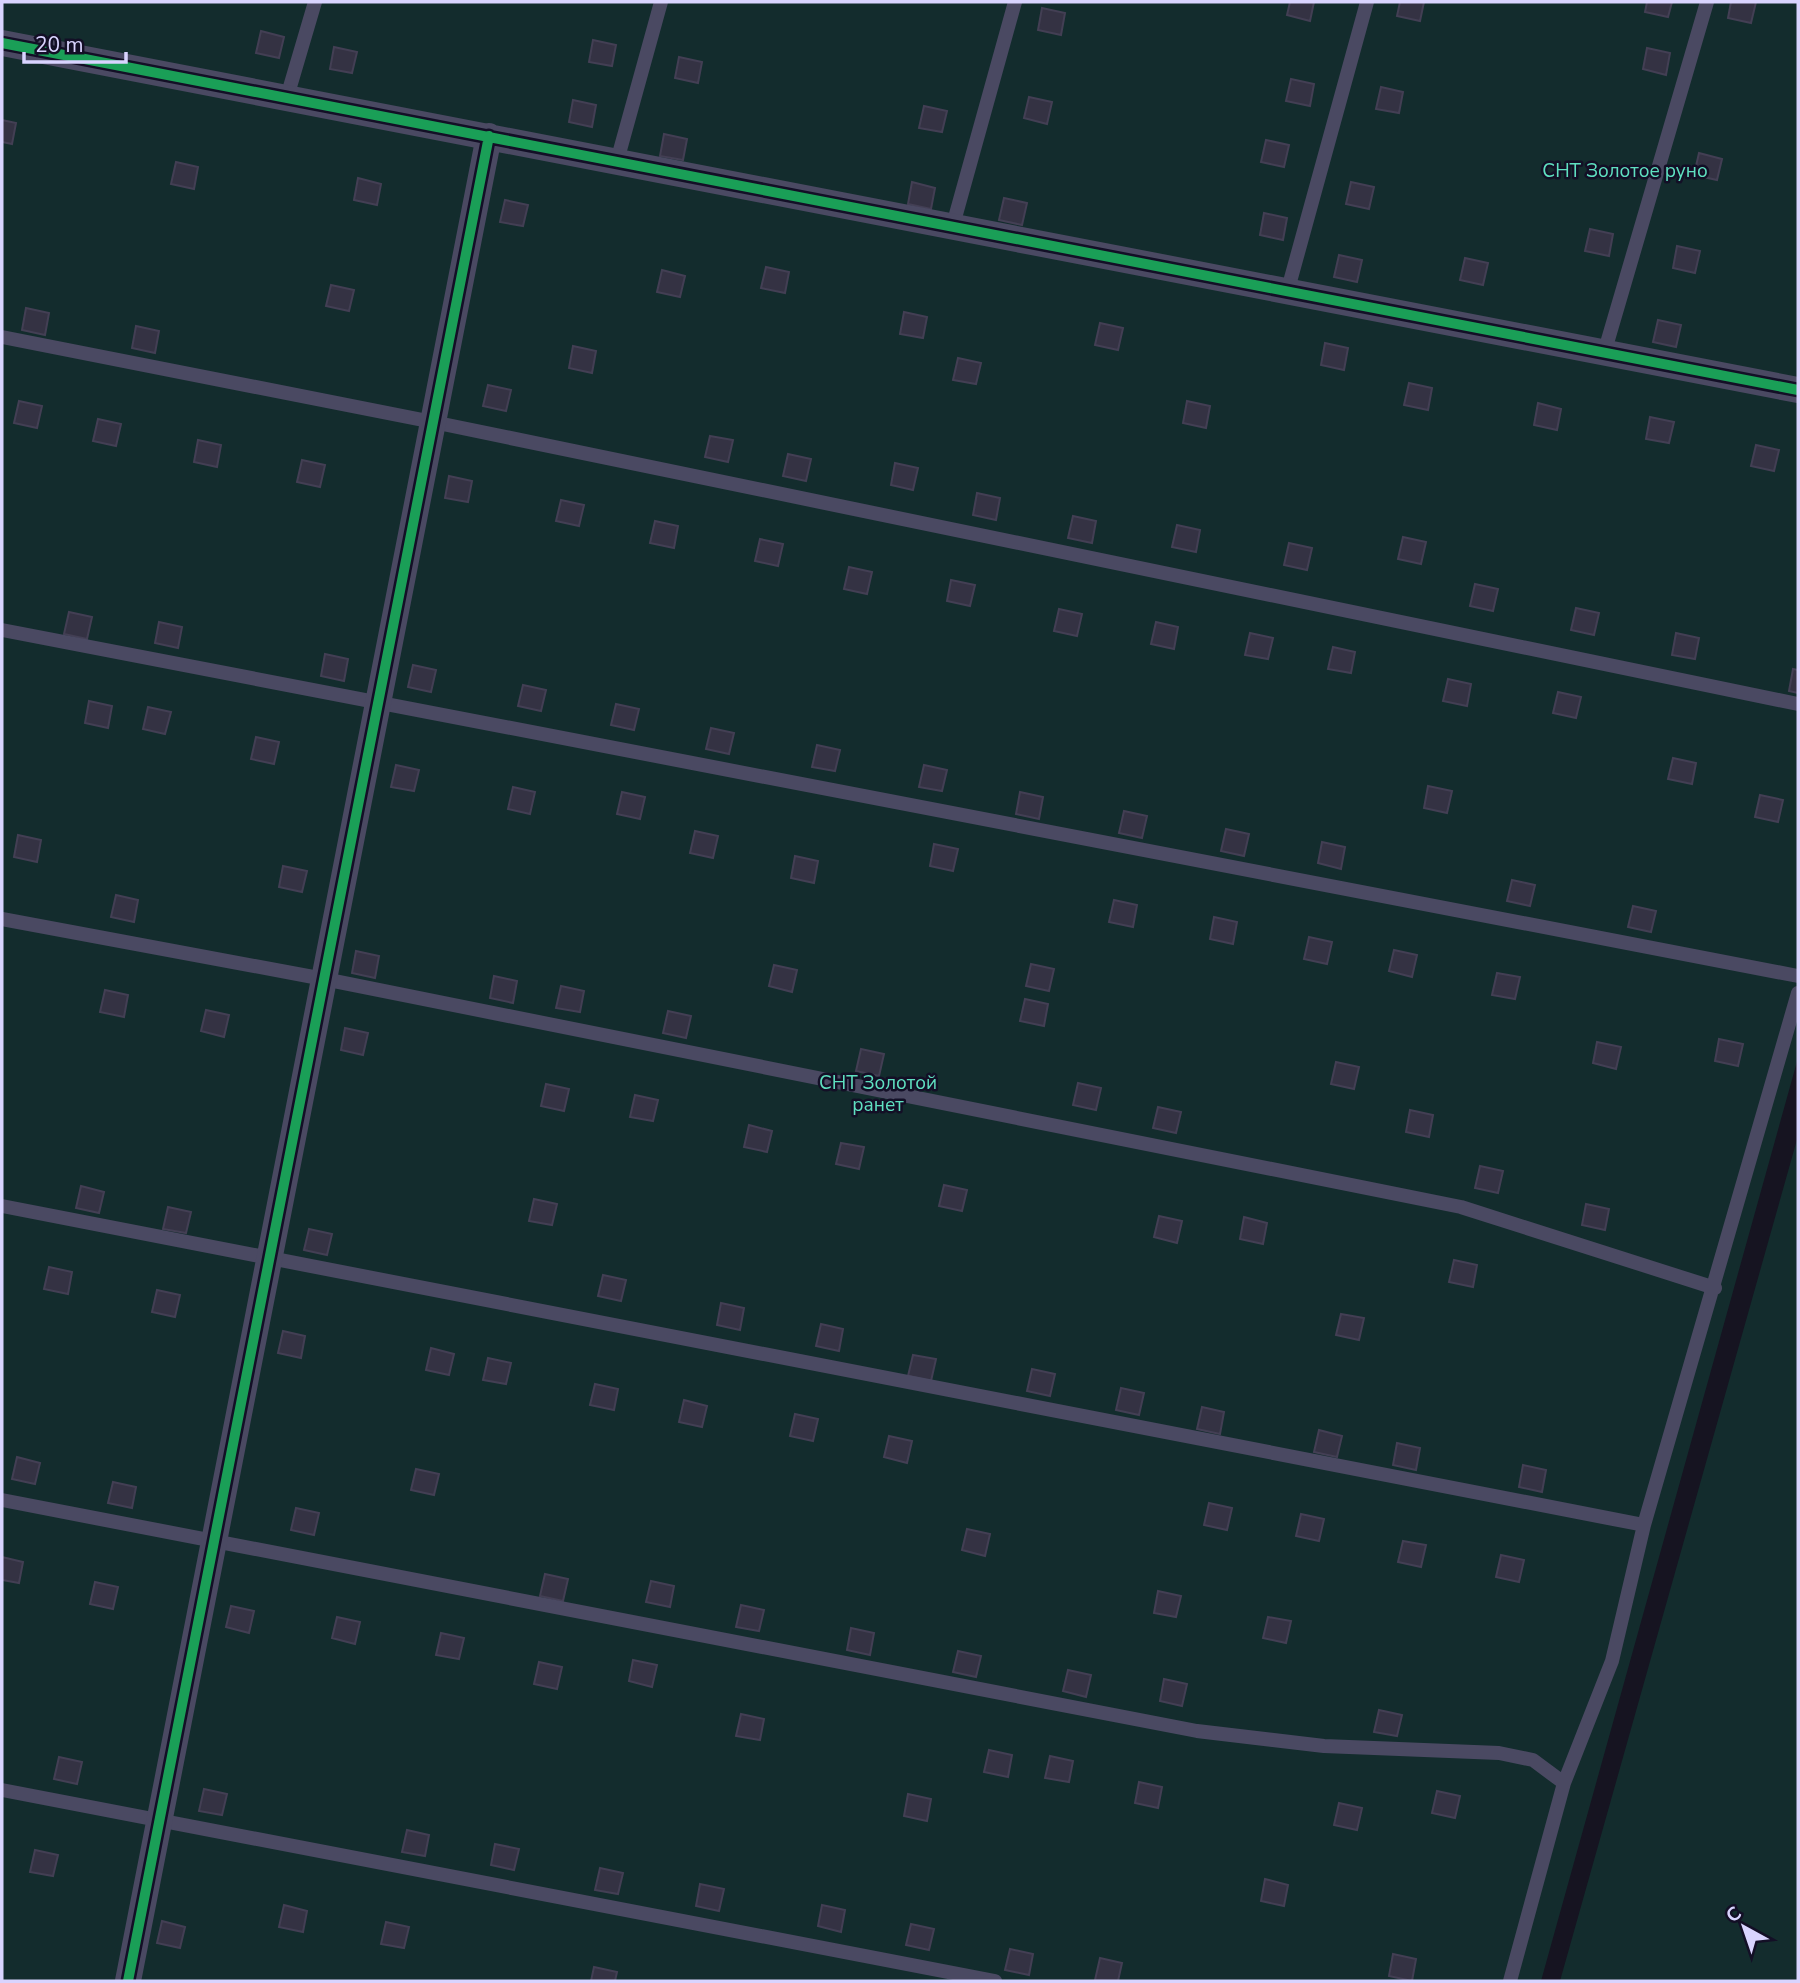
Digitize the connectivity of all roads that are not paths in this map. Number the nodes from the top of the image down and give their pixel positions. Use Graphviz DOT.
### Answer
graph roads {
  1 [pos="315,2"];
  2 [pos="661,2"];
  3 [pos="1015,2"];
  4 [pos="1367,2"];
  5 [pos="1707,2"];
  6 [pos="2,43"];
  7 [pos="286,97"];
  8 [pos="489,136"];
  9 [pos="617,161"];
  10 [pos="953,225"];
  11 [pos="1288,289"];
  12 [pos="2,337"];
  13 [pos="1605,350"];
  14 [pos="1798,390"];
  15 [pos="433,422"];
  16 [pos="2,630"];
  17 [pos="379,702"];
  18 [pos="1798,704"];
  19 [pos="2,919"];
  20 [pos="1798,976"];
  21 [pos="324,979"];
  22 [pos="1798,993"];
  23 [pos="2,1206"];
  24 [pos="270,1257"];
  25 [pos="1715,1289"];
  26 [pos="2,1500"];
  27 [pos="1644,1525"];
  28 [pos="215,1540"];
  29 [pos="1564,1783"];
  30 [pos="2,1790"];
  31 [pos="160,1820"];
  32 [pos="128,1981"];
  33 [pos="995,1981"];
  34 [pos="1510,1981"];
  1 -- 7 [label="lane"];
  2 -- 9 [label="lane"];
  3 -- 10 [label="lane"];
  4 -- 11 [label="lane"];
  5 -- 13 [label="lane"];
  6 -- 7 [label="street"];
  7 -- 8 [label="street"];
  8 -- 9 [label="street"];
  8 -- 15 [label="street"];
  9 -- 10 [label="street"];
  10 -- 11 [label="street"];
  11 -- 13 [label="street"];
  12 -- 15 [label="lane"];
  13 -- 14 [label="street"];
  15 -- 17 [label="street"];
  15 -- 18 [label="lane"];
  16 -- 17 [label="lane"];
  17 -- 20 [label="lane"];
  17 -- 21 [label="street"];
  19 -- 21 [label="lane"];
  21 -- 24 [label="street"];
  21 -- 25 [label="lane"];
  22 -- 25 [label="lane"];
  23 -- 24 [label="lane"];
  24 -- 27 [label="lane"];
  24 -- 28 [label="street"];
  25 -- 27 [label="lane"];
  26 -- 28 [label="lane"];
  27 -- 29 [label="lane"];
  28 -- 29 [label="lane"];
  28 -- 31 [label="street"];
  29 -- 34 [label="lane"];
  30 -- 31 [label="lane"];
  31 -- 32 [label="street"];
  31 -- 33 [label="lane"];
}
